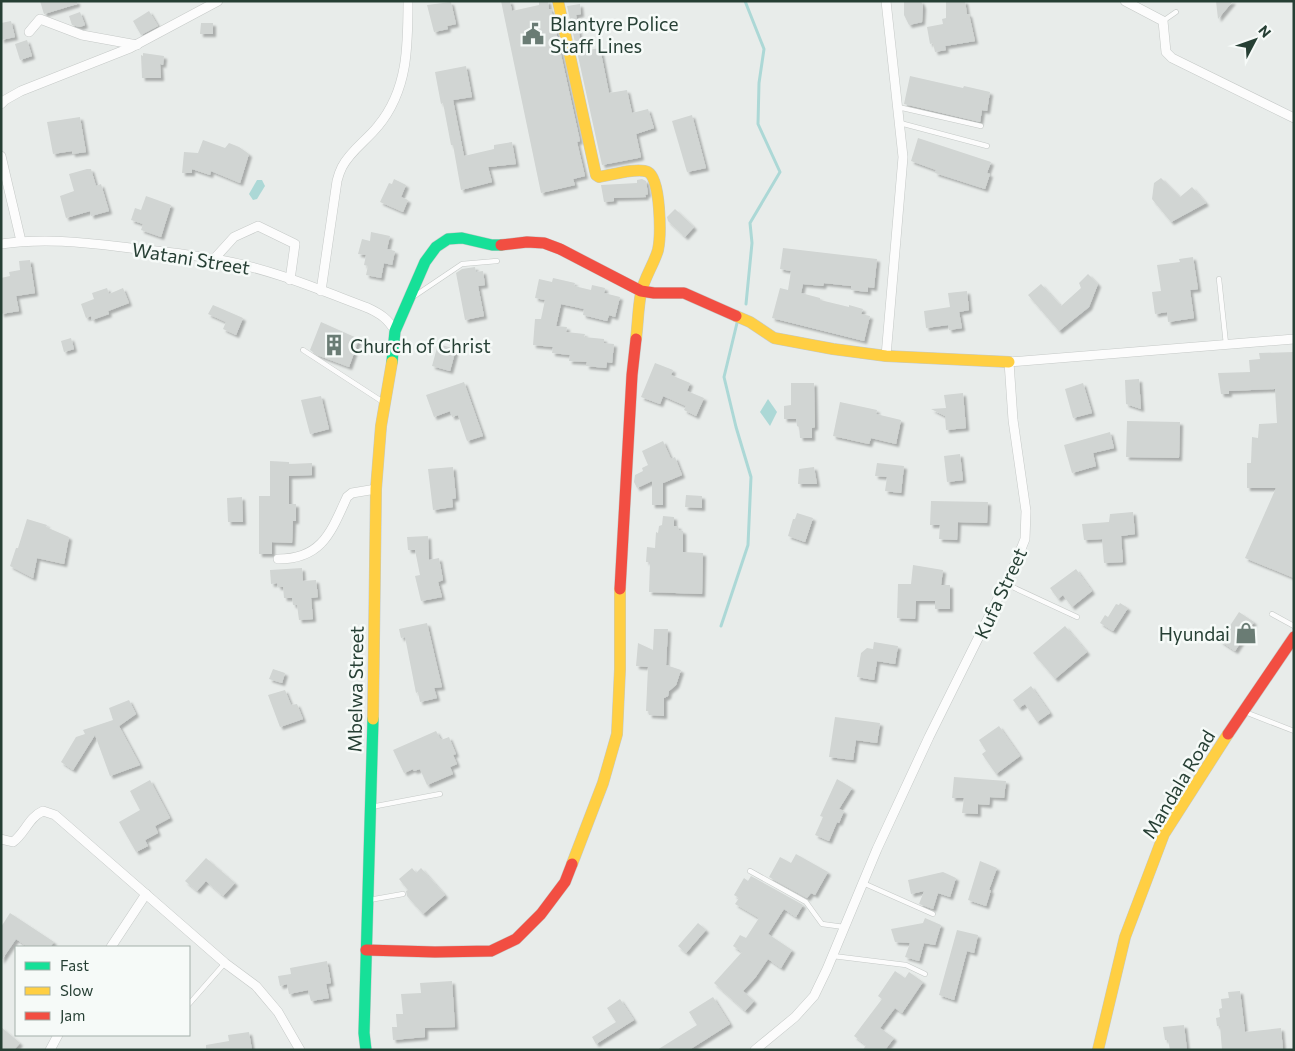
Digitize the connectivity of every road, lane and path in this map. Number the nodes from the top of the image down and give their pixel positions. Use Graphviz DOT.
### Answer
graph roads {
  1 [pos="218,1"];
  2 [pos="408,1"];
  3 [pos="558,1"];
  4 [pos="886,1"];
  5 [pos="1125,1"];
  6 [pos="1176,12"];
  7 [pos="1163,20"];
  8 [pos="29,32"];
  9 [pos="137,45"];
  10 [pos="1,104"];
  11 [pos="898,107"];
  12 [pos="1294,118"];
  13 [pos="900,124"];
  14 [pos="981,126"];
  15 [pos="987,146"];
  16 [pos="1,156"];
  17 [pos="21,241"];
  18 [pos="1,244"];
  19 [pos="214,259"];
  20 [pos="497,261"];
  21 [pos="1219,279"];
  22 [pos="290,280"];
  23 [pos="641,291"];
  24 [pos="321,292"];
  25 [pos="408,300"];
  26 [pos="395,331"];
  27 [pos="1294,339"];
  28 [pos="1226,344"];
  29 [pos="303,350"];
  30 [pos="886,356"];
  31 [pos="1009,362"];
  32 [pos="384,403"];
  33 [pos="376,490"];
  34 [pos="278,558"];
  35 [pos="1006,584"];
  36 [pos="1272,614"];
  37 [pos="1077,617"];
  38 [pos="1294,626"];
  39 [pos="1294,637"];
  40 [pos="1244,711"];
  41 [pos="1294,731"];
  42 [pos="440,794"];
  43 [pos="370,807"];
  44 [pos="1,839"];
  45 [pos="750,871"];
  46 [pos="863,883"];
  47 [pos="146,894"];
  48 [pos="403,894"];
  49 [pos="367,900"];
  50 [pos="932,914"];
  51 [pos="844,928"];
  52 [pos="112,946"];
  53 [pos="366,950"];
  54 [pos="832,956"];
  55 [pos="225,962"];
  56 [pos="925,974"];
  57 [pos="190,1003"];
  58 [pos="57,1036"];
  59 [pos="50,1050"];
  60 [pos="300,1050"];
  61 [pos="366,1050"];
  62 [pos="755,1050"];
  63 [pos="1098,1050"];
  1 -- 9 [label="street"];
  2 -- 24 [label="street"];
  3 -- 23 [label="street"];
  4 -- 11 [label="street"];
  5 -- 7 [label="street"];
  6 -- 7 [label="lane"];
  7 -- 12 [label="street"];
  8 -- 9 [label="street"];
  9 -- 10 [label="street"];
  11 -- 13 [label="street"];
  11 -- 14 [label="lane"];
  13 -- 15 [label="lane"];
  13 -- 30 [label="street"];
  16 -- 17 [label="street"];
  17 -- 18 [label="street, Watani Street"];
  17 -- 19 [label="street, Watani Street"];
  19 -- 22 [label="street, Watani Street"];
  19 -- 22 [label="street"];
  20 -- 25 [label="lane"];
  21 -- 28 [label="lane"];
  22 -- 24 [label="street, Watani Street"];
  23 -- 25 [label="street, Mbelwa Street"];
  23 -- 30 [label="street"];
  23 -- 53 [label="street"];
  24 -- 26 [label="street, Watani Street"];
  25 -- 26 [label="street, Mbelwa Street"];
  26 -- 32 [label="street, Mbelwa Street"];
  27 -- 28 [label="street"];
  28 -- 31 [label="street"];
  29 -- 32 [label="lane"];
  30 -- 31 [label="street"];
  31 -- 35 [label="street, Kufa Street"];
  32 -- 33 [label="street, Mbelwa Street"];
  33 -- 34 [label="street"];
  33 -- 43 [label="street, Mbelwa Street"];
  35 -- 37 [label="lane"];
  35 -- 46 [label="street, Kufa Street"];
  36 -- 38 [label="lane"];
  39 -- 40 [label="street, Mandala Road"];
  40 -- 41 [label="lane"];
  40 -- 63 [label="street, Mandala Road"];
  42 -- 43 [label="lane"];
  43 -- 49 [label="street, Mbelwa Street"];
  44 -- 47 [label="street"];
  45 -- 51 [label="lane"];
  46 -- 50 [label="lane"];
  46 -- 51 [label="street, Kufa Street"];
  47 -- 52 [label="street"];
  47 -- 55 [label="street"];
  48 -- 49 [label="lane"];
  49 -- 53 [label="street, Mbelwa Street"];
  51 -- 54 [label="street, Kufa Street"];
  53 -- 61 [label="street, Mbelwa Street"];
  54 -- 56 [label="lane"];
  54 -- 62 [label="street, Kufa Street"];
  55 -- 57 [label="lane"];
  55 -- 60 [label="street"];
  58 -- 59 [label="street"];
}
